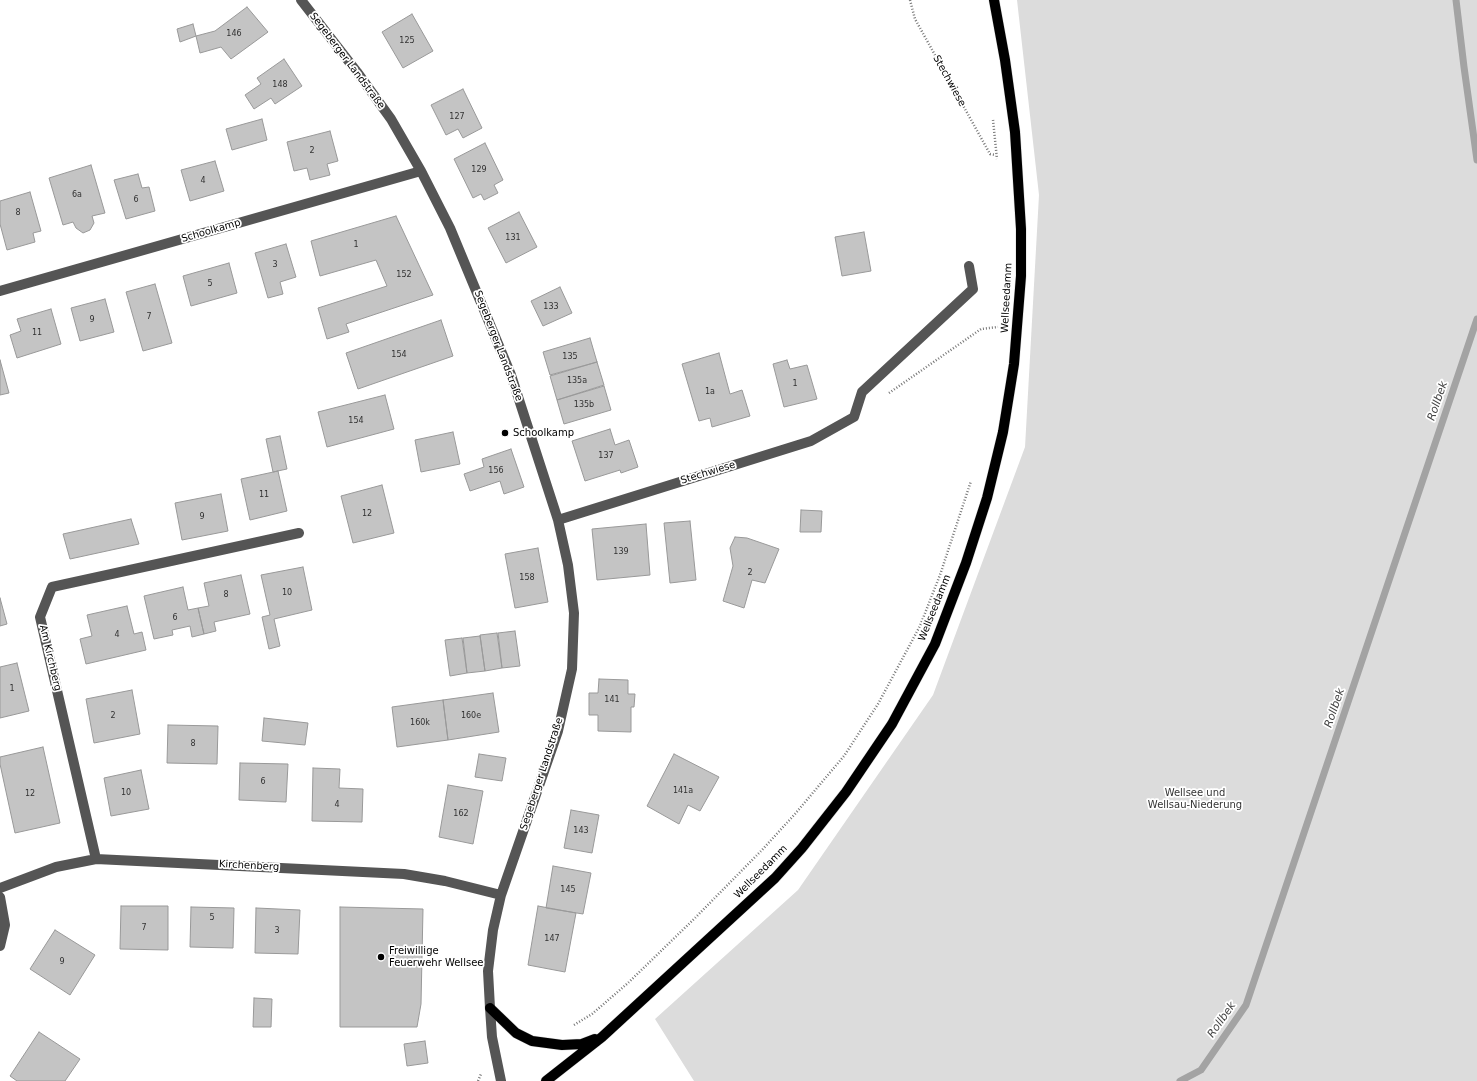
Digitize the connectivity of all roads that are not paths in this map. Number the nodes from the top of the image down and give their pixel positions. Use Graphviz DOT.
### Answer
graph roads {
  1 [pos="301,0"];
  2 [pos="994,0"];
  3 [pos="421,171"];
  4 [pos="969,266"];
  5 [pos="0,291"];
  6 [pos="558,520"];
  7 [pos="299,533"];
  8 [pos="96,859"];
  9 [pos="0,888"];
  10 [pos="501,895"];
  11 [pos="0,897"];
  12 [pos="0,946"];
  13 [pos="490,1008"];
  14 [pos="602,1037"];
  15 [pos="501,1081"];
  16 [pos="546,1081"];
  1 -- 3 [label="street, Segeberger Landstraße"];
  2 -- 14 [label="main road, Wellseedamm"];
  3 -- 5 [label="street, Schoolkamp"];
  3 -- 6 [label="street, Segeberger Landstraße"];
  4 -- 6 [label="street, Stechwiese"];
  6 -- 10 [label="street, Segeberger Landstraße"];
  7 -- 8 [label="street, Am Kirchberg"];
  8 -- 9 [label="street, Kirchenberg"];
  8 -- 10 [label="street, Kirchenberg"];
  10 -- 13 [label="street, Segeberger Landstraße"];
  11 -- 12 [label="street"];
  13 -- 14 [label="main road"];
  13 -- 15 [label="street, Segeberger Landstraße"];
  14 -- 16 [label="main road, Wellseedamm"];
}
